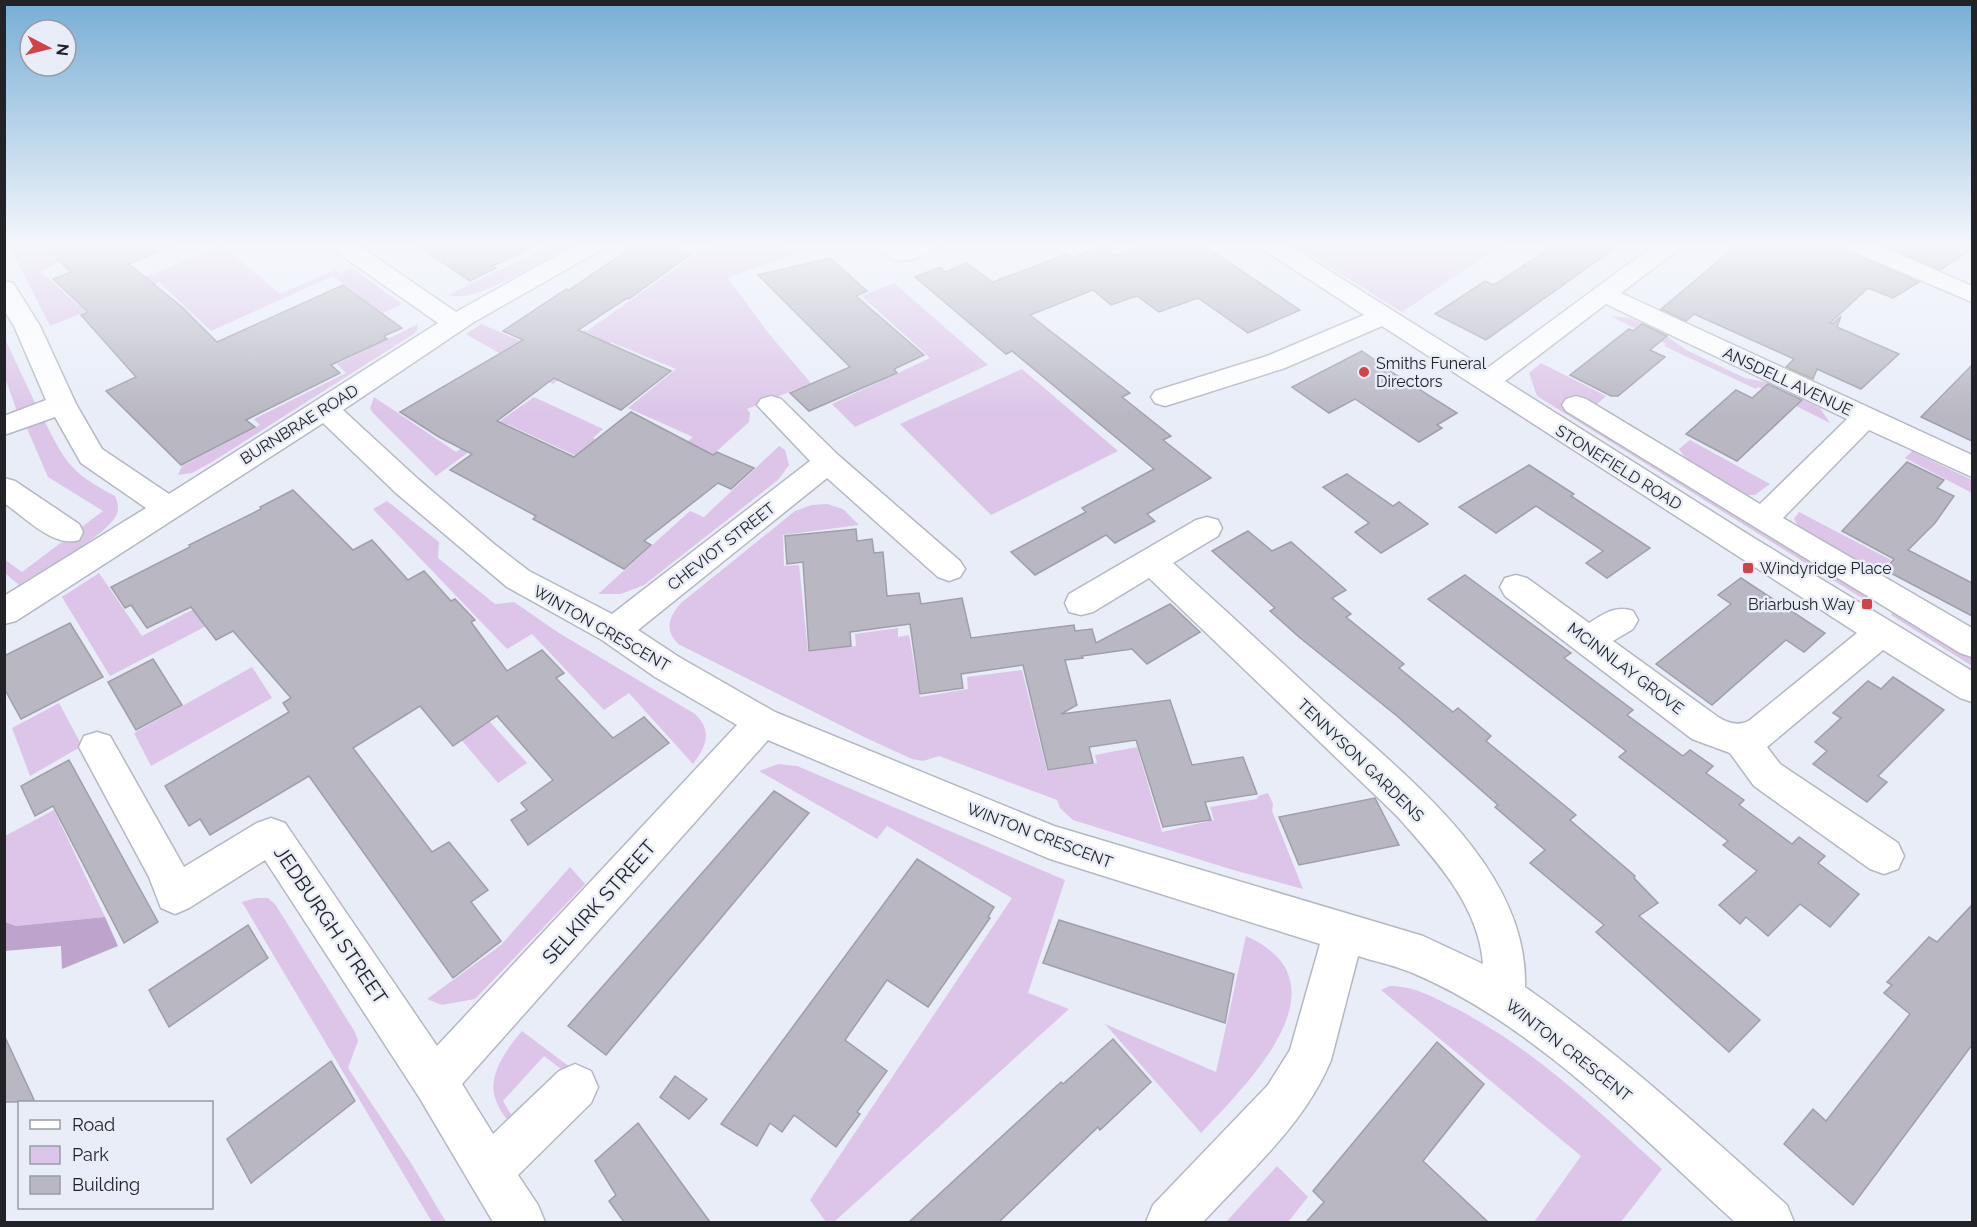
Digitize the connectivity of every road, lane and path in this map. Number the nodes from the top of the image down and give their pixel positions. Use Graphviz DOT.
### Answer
graph roads {
  1 [pos="11,300"];
  2 [pos="423,300"];
  3 [pos="496,300"];
  4 [pos="1356,300"];
  5 [pos="1596,300"];
  6 [pos="1617,300"];
  7 [pos="1382,317"];
  8 [pos="456,323"];
  9 [pos="1486,382"];
  10 [pos="1165,397"];
  11 [pos="62,404"];
  12 [pos="771,405"];
  13 [pos="1576,405"];
  14 [pos="325,409"];
  15 [pos="1866,417"];
  16 [pos="4,426"];
  17 [pos="828,462"];
  18 [pos="1972,467"];
  19 [pos="4,488"];
  20 [pos="167,507"];
  21 [pos="1763,520"];
  22 [pos="1207,528"];
  23 [pos="68,532"];
  24 [pos="1151,561"];
  25 [pos="949,569"];
  26 [pos="1516,587"];
  27 [pos="1081,603"];
  28 [pos="4,612"];
  29 [pos="1621,620"];
  30 [pos="614,631"];
  31 [pos="1881,632"];
  32 [pos="1589,640"];
  33 [pos="1972,644"];
  34 [pos="1972,688"];
  35 [pos="762,722"];
  36 [pos="1741,740"];
  37 [pos="97,747"];
  38 [pos="1884,856"];
  39 [pos="1344,931"];
  40 [pos="1503,997"];
  41 [pos="435,1081"];
  42 [pos="575,1087"];
  43 [pos="488,1171"];
  44 [pos="521,1222"];
  45 [pos="1170,1222"];
  46 [pos="1770,1222"];
  1 -- 11 [label="street"];
  2 -- 8 [label="street"];
  3 -- 8 [label="street, BURNBRAE ROAD"];
  4 -- 7 [label="street, STONEFIELD ROAD"];
  5 -- 9 [label="street"];
  6 -- 15 [label="street, ANSDELL AVENUE"];
  7 -- 9 [label="street, STONEFIELD ROAD"];
  7 -- 10 [label="street"];
  8 -- 14 [label="street, BURNBRAE ROAD"];
  9 -- 31 [label="street, STONEFIELD ROAD"];
  11 -- 16 [label="street"];
  11 -- 20 [label="street"];
  12 -- 17 [label="street"];
  13 -- 21 [label="street"];
  14 -- 20 [label="street, BURNBRAE ROAD"];
  14 -- 30 [label="street, WINTON CRESCENT"];
  15 -- 18 [label="street, ANSDELL AVENUE"];
  15 -- 21 [label="street"];
  17 -- 25 [label="street"];
  17 -- 30 [label="street, CHEVIOT STREET"];
  19 -- 23 [label="street"];
  20 -- 28 [label="street, BURNBRAE ROAD"];
  21 -- 33 [label="street"];
  22 -- 24 [label="street"];
  24 -- 27 [label="street"];
  24 -- 40 [label="street, TENNYSON GARDENS"];
  26 -- 32 [label="street, MCINNLAY GROVE"];
  29 -- 32 [label="street"];
  30 -- 35 [label="street, WINTON CRESCENT"];
  31 -- 34 [label="street, STONEFIELD ROAD"];
  31 -- 36 [label="street"];
  32 -- 36 [label="street, MCINNLAY GROVE"];
  35 -- 39 [label="street, WINTON CRESCENT"];
  35 -- 41 [label="street, SELKIRK STREET"];
  36 -- 38 [label="street"];
  37 -- 41 [label="street, JEDBURGH STREET"];
  39 -- 40 [label="street, WINTON CRESCENT"];
  39 -- 45 [label="street"];
  40 -- 46 [label="street, WINTON CRESCENT"];
  41 -- 43 [label="street, JEDBURGH STREET"];
  42 -- 43 [label="street"];
  43 -- 44 [label="street, JEDBURGH STREET"];
}
